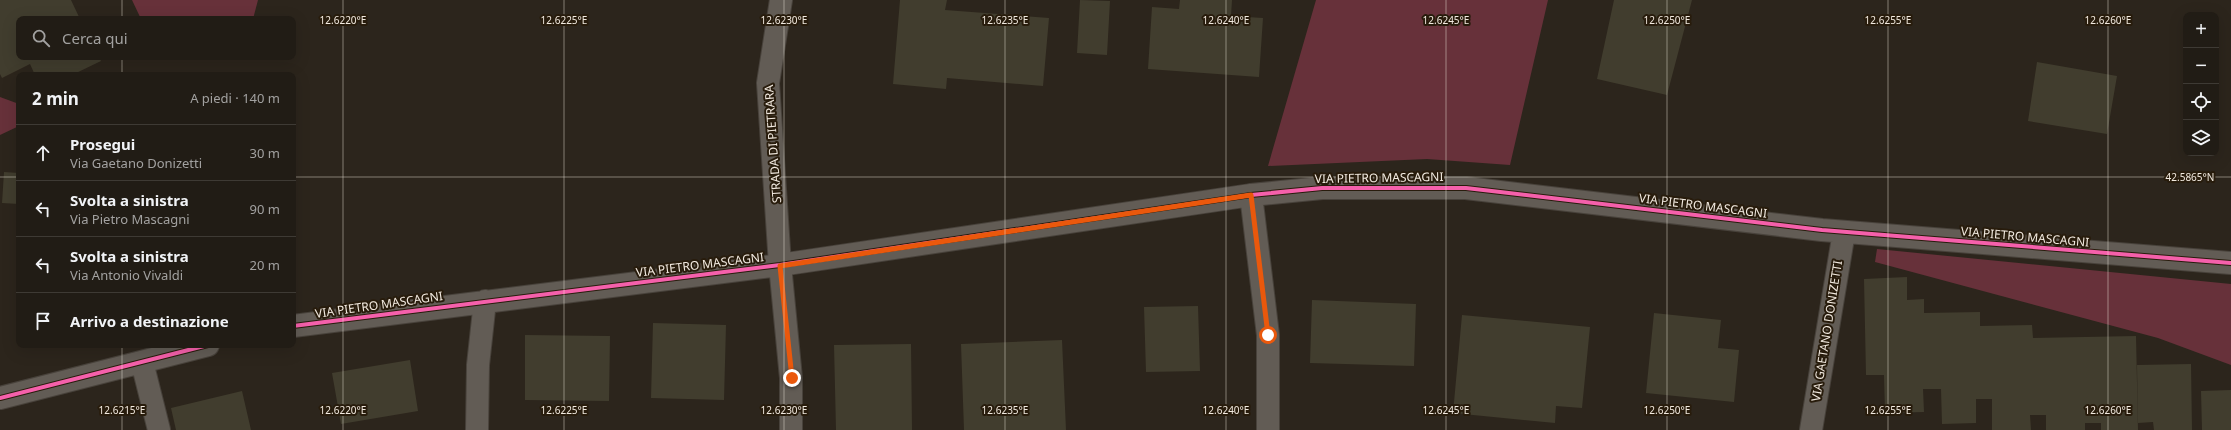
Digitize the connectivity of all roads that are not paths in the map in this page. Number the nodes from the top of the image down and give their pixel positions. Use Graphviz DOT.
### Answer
graph roads {
  1 [pos="781,0"];
  2 [pos="1251,195"];
  3 [pos="1844,232"];
  4 [pos="2231,263"];
  5 [pos="780,266"];
  6 [pos="485,301"];
  7 [pos="296,326"];
  8 [pos="196,348"];
  9 [pos="142,362"];
  10 [pos="0,398"];
  11 [pos="159,430"];
  12 [pos="477,430"];
  13 [pos="791,430"];
  14 [pos="1268,430"];
  15 [pos="1811,430"];
  1 -- 5 [label="street, STRADA DI PIETRARA"];
  2 -- 3 [label="street, VIA PIETRO MASCAGNI"];
  2 -- 5 [label="street, VIA PIETRO MASCAGNI"];
  2 -- 14 [label="street"];
  3 -- 4 [label="street, VIA PIETRO MASCAGNI"];
  3 -- 15 [label="street, VIA GAETANO DONIZETTI"];
  5 -- 6 [label="street, VIA PIETRO MASCAGNI"];
  5 -- 13 [label="street, STRADA DI PIETRARA"];
  6 -- 7 [label="street, VIA PIETRO MASCAGNI"];
  6 -- 12 [label="street"];
  8 -- 9 [label="street"];
  9 -- 10 [label="street"];
  9 -- 11 [label="street"];
}
